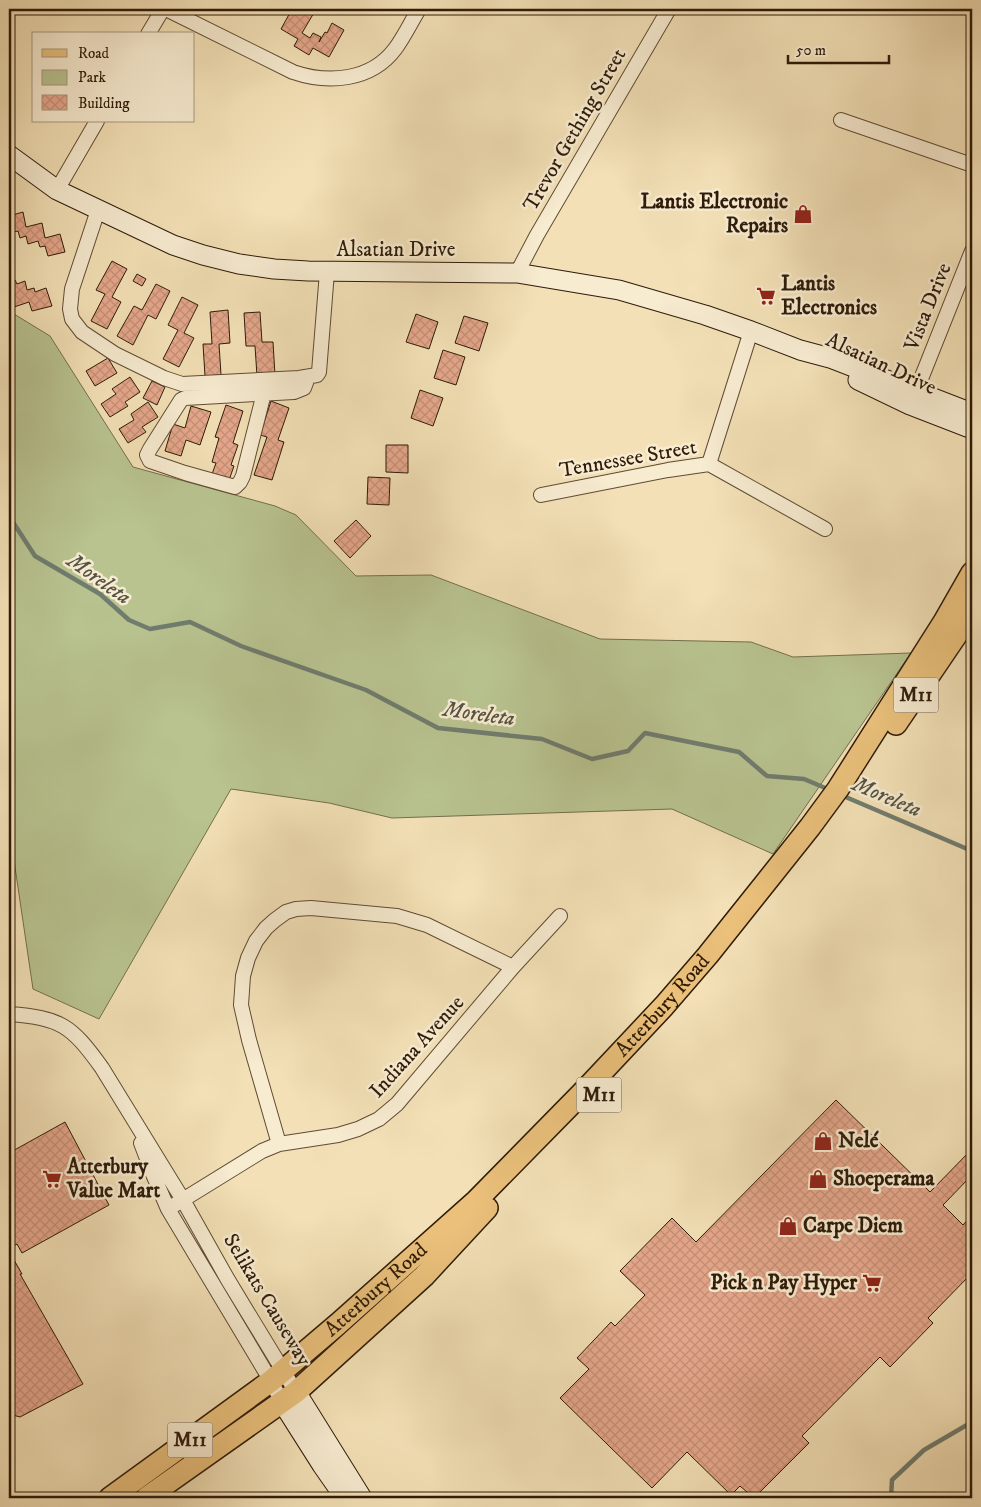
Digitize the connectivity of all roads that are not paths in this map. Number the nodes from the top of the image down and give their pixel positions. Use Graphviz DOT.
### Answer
graph roads {
  1 [pos="164,9"];
  2 [pos="419,9"];
  3 [pos="669,9"];
  4 [pos="149,32"];
  5 [pos="841,120"];
  6 [pos="97,122"];
  7 [pos="9,155"];
  8 [pos="972,165"];
  9 [pos="57,190"];
  10 [pos="98,210"];
  11 [pos="972,251"];
  12 [pos="327,272"];
  13 [pos="517,273"];
  14 [pos="751,331"];
  15 [pos="313,374"];
  16 [pos="264,393"];
  17 [pos="913,398"];
  18 [pos="972,413"];
  19 [pos="972,429"];
  20 [pos="710,464"];
  21 [pos="542,495"];
  22 [pos="825,528"];
  23 [pos="972,573"];
  24 [pos="972,612"];
  25 [pos="867,756"];
  26 [pos="816,830"];
  27 [pos="560,916"];
  28 [pos="513,967"];
  29 [pos="9,1014"];
  30 [pos="136,1123"];
  31 [pos="279,1144"];
  32 [pos="183,1200"];
  33 [pos="168,1209"];
  34 [pos="277,1376"];
  35 [pos="289,1397"];
  36 [pos="110,1498"];
  37 [pos="146,1498"];
  38 [pos="346,1498"];
  39 [pos="362,1498"];
  1 -- 2 [label="street"];
  1 -- 4 [label="street"];
  3 -- 13 [label="street, Trevor Gething Street"];
  5 -- 8 [label="street"];
  6 -- 9 [label="street"];
  7 -- 9 [label="street, Alsatian Drive"];
  9 -- 10 [label="street, Alsatian Drive"];
  10 -- 12 [label="street, Alsatian Drive"];
  10 -- 15 [label="street"];
  11 -- 17 [label="street, Vista Drive"];
  12 -- 13 [label="street, Alsatian Drive"];
  12 -- 15 [label="street"];
  13 -- 14 [label="street, Alsatian Drive"];
  14 -- 17 [label="street, Alsatian Drive"];
  14 -- 20 [label="street"];
  15 -- 16 [label="street"];
  16 -- 16 [label="street"];
  17 -- 18 [label="street, Alsatian Drive"];
  17 -- 19 [label="street, Alsatian Drive"];
  20 -- 21 [label="street, Tennessee Street"];
  20 -- 22 [label="street, Tennessee Street"];
  23 -- 25 [label="main road, Atterbury Road / M11"];
  24 -- 25 [label="main road, Atterbury Road / M11"];
  25 -- 26 [label="main road, Atterbury Road / M11"];
  26 -- 34 [label="main road, Atterbury Road / M11"];
  26 -- 35 [label="main road, Atterbury Road / M11"];
  27 -- 28 [label="street, Indiana Avenue"];
  28 -- 31 [label="street, Indiana Avenue"];
  28 -- 31 [label="street"];
  29 -- 30 [label="street, Selikats Causeway"];
  30 -- 32 [label="street, Selikats Causeway"];
  30 -- 33 [label="street, Selikats Causeway"];
  31 -- 32 [label="street, Indiana Avenue"];
  32 -- 33 [label="street, Indiana Avenue"];
  32 -- 34 [label="street, Selikats Causeway"];
  33 -- 34 [label="street, Selikats Causeway"];
  34 -- 35 [label="street, Selikats Causeway"];
  34 -- 36 [label="main road, Atterbury Road / M11"];
  35 -- 37 [label="main road, Atterbury Road / M11"];
  35 -- 38 [label="street, Selikats Causeway"];
  35 -- 39 [label="street, Selikats Causeway"];
}
